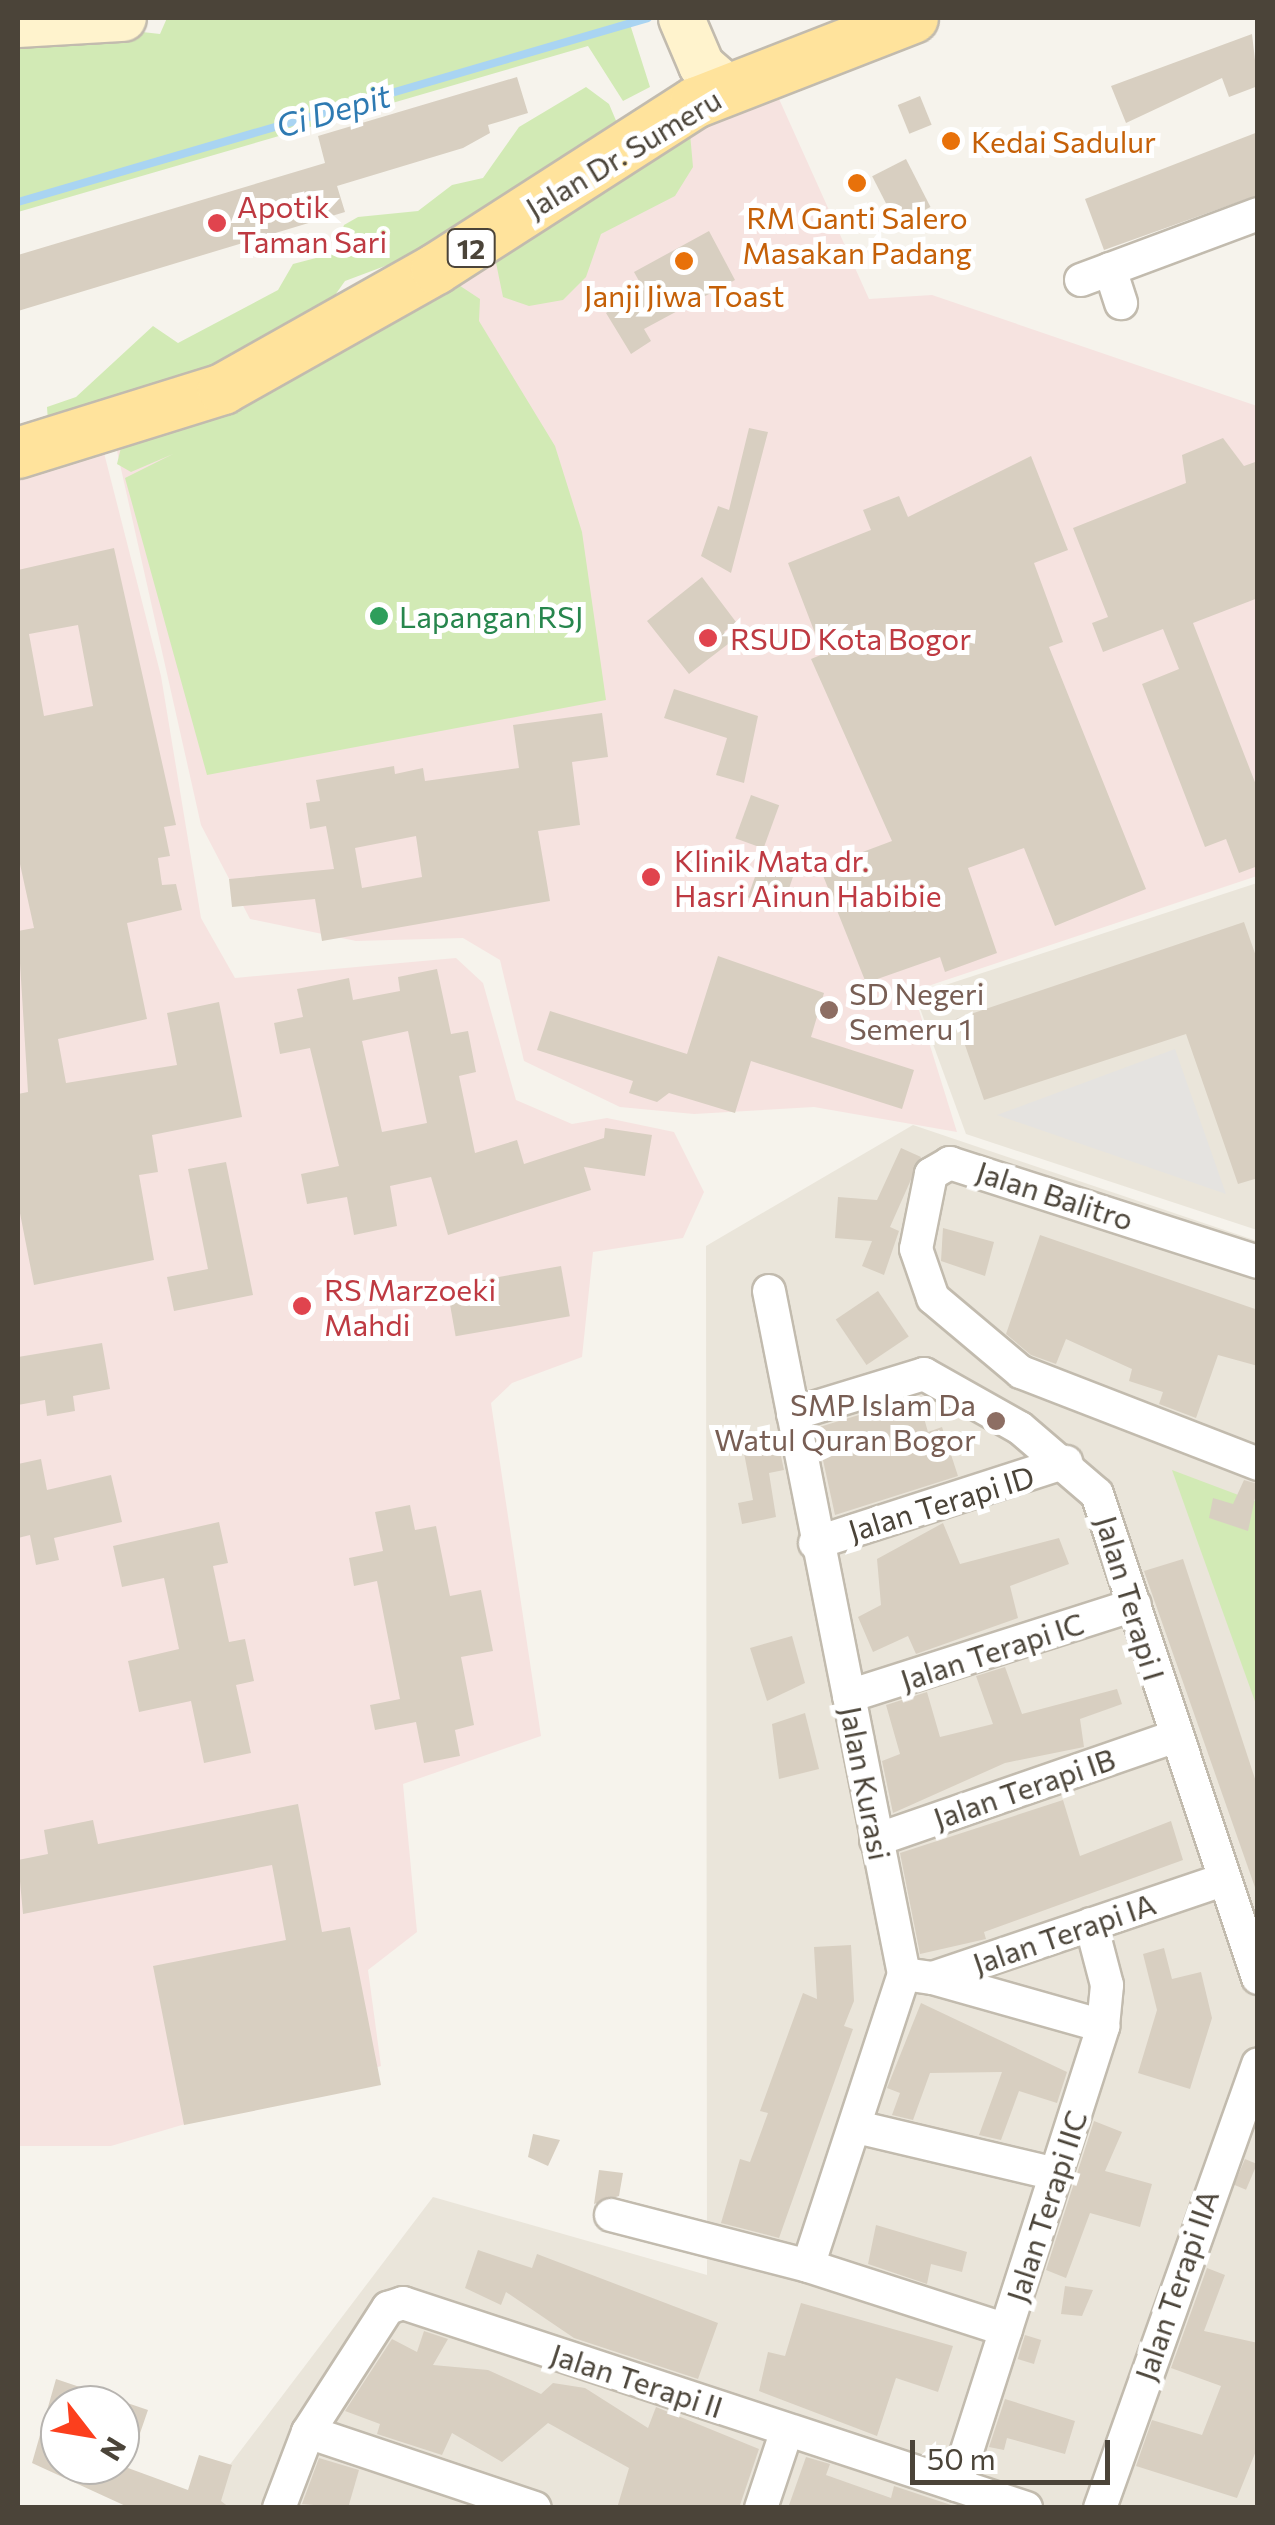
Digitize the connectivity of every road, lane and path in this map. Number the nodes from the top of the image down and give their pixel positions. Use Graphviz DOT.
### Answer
graph roads {
  1 [pos="124,18"];
  2 [pos="912,18"];
  3 [pos="18,24"];
  4 [pos="700,64"];
  5 [pos="1258,214"];
  6 [pos="1121,303"];
  7 [pos="18,453"];
  8 [pos="1258,1262"];
  9 [pos="769,1290"];
  10 [pos="793,1414"];
  11 [pos="1066,1462"];
  12 [pos="1258,1464"];
  13 [pos="814,1543"];
  14 [pos="1135,1605"];
  15 [pos="849,1696"];
  16 [pos="1173,1737"];
  17 [pos="876,1840"];
  18 [pos="1223,1880"];
  19 [pos="1091,1924"];
  20 [pos="919,1976"];
  21 [pos="1258,1978"];
  22 [pos="1103,2026"];
  23 [pos="1258,2064"];
  24 [pos="857,2127"];
  25 [pos="1056,2174"];
  26 [pos="611,2216"];
  27 [pos="808,2266"];
  28 [pos="1006,2330"];
  29 [pos="787,2430"];
  30 [pos="308,2432"];
  31 [pos="956,2485"];
  32 [pos="446,2494"];
  33 [pos="279,2508"];
  34 [pos="535,2508"];
  35 [pos="761,2508"];
  36 [pos="1026,2508"];
  37 [pos="1100,2508"];
  1 -- 3 [label="main road"];
  2 -- 4 [label="main road, Jalan Dr. Sumeru / 12"];
  4 -- 7 [label="main road, Jalan Dr. Sumeru / 12"];
  5 -- 6 [label="street"];
  8 -- 12 [label="street, Jalan Balitro"];
  9 -- 10 [label="street, Jalan Kurasi"];
  10 -- 11 [label="street, Jalan Terapi I"];
  10 -- 13 [label="street, Jalan Kurasi"];
  11 -- 13 [label="street, Jalan Terapi ID"];
  11 -- 14 [label="street, Jalan Terapi I"];
  13 -- 15 [label="street, Jalan Kurasi"];
  14 -- 15 [label="street, Jalan Terapi IC"];
  14 -- 16 [label="street, Jalan Terapi I"];
  15 -- 17 [label="street, Jalan Kurasi"];
  16 -- 17 [label="street, Jalan Terapi IB"];
  16 -- 18 [label="street, Jalan Terapi I"];
  17 -- 20 [label="street, Jalan Kurasi"];
  18 -- 19 [label="street, Jalan Terapi IA"];
  18 -- 21 [label="street, Jalan Terapi I"];
  19 -- 20 [label="street, Jalan Terapi IA"];
  19 -- 22 [label="street, Jalan Terapi IIC"];
  20 -- 22 [label="street"];
  20 -- 24 [label="street, Jalan Kurasi"];
  22 -- 25 [label="street, Jalan Terapi IIC"];
  23 -- 37 [label="street, Jalan Terapi IIA"];
  24 -- 25 [label="street"];
  24 -- 27 [label="street, Jalan Kurasi"];
  25 -- 28 [label="street, Jalan Terapi IIC"];
  26 -- 27 [label="street"];
  27 -- 28 [label="street"];
  28 -- 31 [label="street, Jalan Terapi IIC"];
  29 -- 30 [label="street, Jalan Terapi II"];
  29 -- 31 [label="street, Jalan Terapi II"];
  29 -- 35 [label="street"];
  30 -- 32 [label="street"];
  30 -- 33 [label="street, Jalan Terapi II"];
  31 -- 36 [label="street, Jalan Terapi II"];
  32 -- 34 [label="street"];
}
